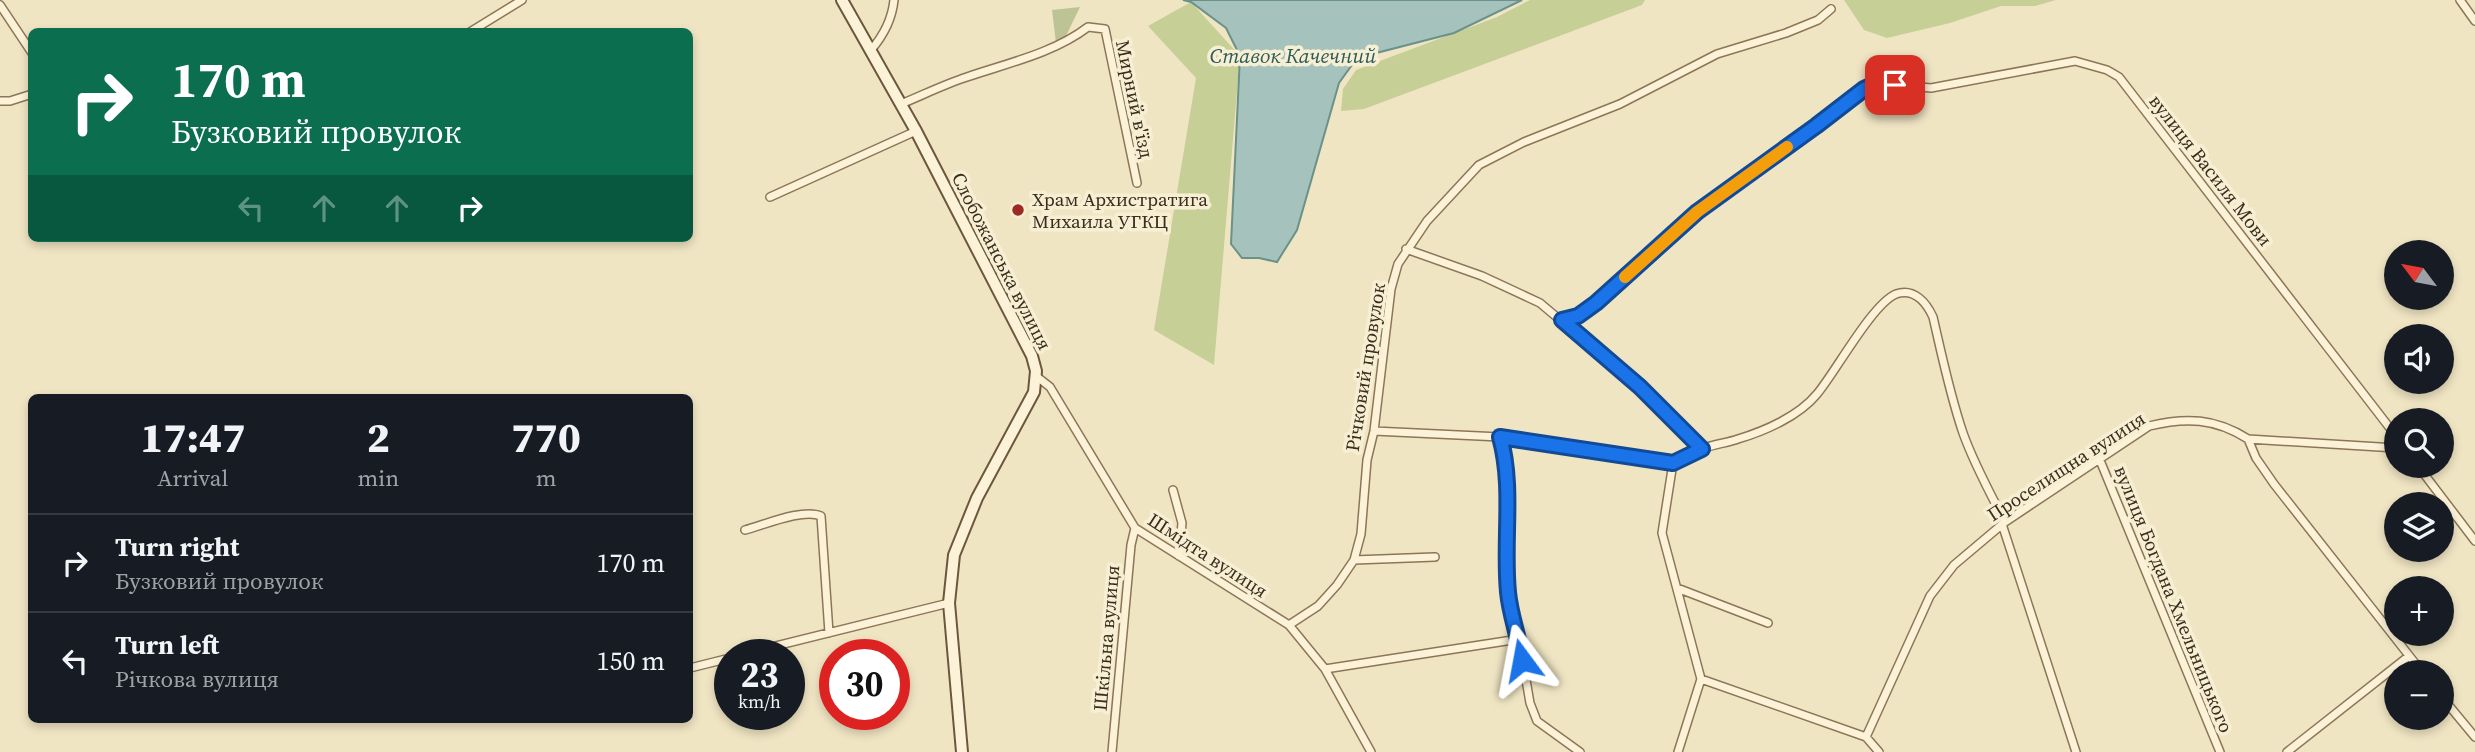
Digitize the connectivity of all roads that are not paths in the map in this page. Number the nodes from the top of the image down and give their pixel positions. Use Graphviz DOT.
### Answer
graph roads {
  1 [pos="522,0"];
  2 [pos="842,0"];
  3 [pos="894,0"];
  4 [pos="2460,0"];
  5 [pos="0,5"];
  6 [pos="1832,9"];
  7 [pos="2475,21"];
  8 [pos="476,28"];
  9 [pos="28,47"];
  10 [pos="871,50"];
  11 [pos="28,95"];
  12 [pos="0,101"];
  13 [pos="901,104"];
  14 [pos="916,131"];
  15 [pos="1137,183"];
  16 [pos="770,197"];
  17 [pos="1406,249"];
  18 [pos="1562,320"];
  19 [pos="1036,376"];
  20 [pos="2384,420"];
  21 [pos="1374,431"];
  22 [pos="1500,437"];
  23 [pos="2248,439"];
  24 [pos="2384,447"];
  25 [pos="1702,449"];
  26 [pos="2099,458"];
  27 [pos="1673,463"];
  28 [pos="2427,478"];
  29 [pos="1173,490"];
  30 [pos="2004,523"];
  31 [pos="1135,528"];
  32 [pos="744,530"];
  33 [pos="2475,541"];
  34 [pos="1180,556"];
  35 [pos="1435,557"];
  36 [pos="1354,561"];
  37 [pos="1677,588"];
  38 [pos="949,603"];
  39 [pos="1768,623"];
  40 [pos="1289,625"];
  41 [pos="829,633"];
  42 [pos="804,639"];
  43 [pos="1519,639"];
  44 [pos="2409,656"];
  45 [pos="2412,660"];
  46 [pos="714,662"];
  47 [pos="693,667"];
  48 [pos="1325,669"];
  49 [pos="1701,679"];
  50 [pos="2454,712"];
  51 [pos="1866,737"];
  52 [pos="2475,737"];
  53 [pos="962,752"];
  54 [pos="1112,752"];
  55 [pos="1371,752"];
  56 [pos="1580,752"];
  57 [pos="1678,752"];
  58 [pos="1879,752"];
  59 [pos="2076,752"];
  60 [pos="2220,752"];
  61 [pos="2287,752"];
  1 -- 8 [label="street"];
  2 -- 10 [label="street, Слобожанська вулиця"];
  3 -- 10 [label="street"];
  4 -- 7 [label="street"];
  5 -- 9 [label="street"];
  6 -- 17 [label="street, Річковий провулок"];
  10 -- 13 [label="street, Слобожанська вулиця"];
  11 -- 12 [label="street"];
  13 -- 14 [label="street, Слобожанська вулиця"];
  13 -- 15 [label="street, Мирний в'їзд"];
  14 -- 16 [label="street"];
  14 -- 19 [label="street, Слобожанська вулиця"];
  17 -- 18 [label="street"];
  17 -- 21 [label="street, Річковий провулок"];
  18 -- 20 [label="street, вулиця Василя Мови"];
  18 -- 25 [label="street"];
  19 -- 31 [label="street, Шмідта вулиця"];
  19 -- 38 [label="street, Слобожанська вулиця"];
  21 -- 22 [label="street"];
  21 -- 36 [label="street, Річковий провулок"];
  22 -- 27 [label="street"];
  22 -- 43 [label="street"];
  23 -- 24 [label="street, Проселищна вулиця"];
  23 -- 26 [label="street, Проселищна вулиця"];
  23 -- 44 [label="street"];
  25 -- 27 [label="street"];
  25 -- 30 [label="street"];
  26 -- 30 [label="street, Проселищна вулиця"];
  26 -- 60 [label="street, вулиця Богдана Хмельницького"];
  27 -- 37 [label="street"];
  28 -- 33 [label="street"];
  29 -- 34 [label="street"];
  30 -- 51 [label="street, Проселищна вулиця"];
  30 -- 59 [label="street"];
  31 -- 34 [label="street, Шмідта вулиця"];
  31 -- 54 [label="street, Шкільна вулиця"];
  32 -- 41 [label="street"];
  34 -- 40 [label="street, Шмідта вулиця"];
  35 -- 36 [label="street"];
  36 -- 40 [label="street, Річковий провулок"];
  37 -- 39 [label="street"];
  37 -- 49 [label="street"];
  38 -- 41 [label="street"];
  38 -- 53 [label="street, Слобожанська вулиця"];
  40 -- 48 [label="street, Шмідта вулиця"];
  41 -- 42 [label="street"];
  43 -- 48 [label="street"];
  43 -- 56 [label="street"];
  44 -- 45 [label="street"];
  44 -- 61 [label="street"];
  46 -- 47 [label="street"];
  48 -- 55 [label="street, Шмідта вулиця"];
  49 -- 51 [label="street"];
  49 -- 57 [label="street"];
  50 -- 52 [label="street"];
  51 -- 58 [label="street"];
}
